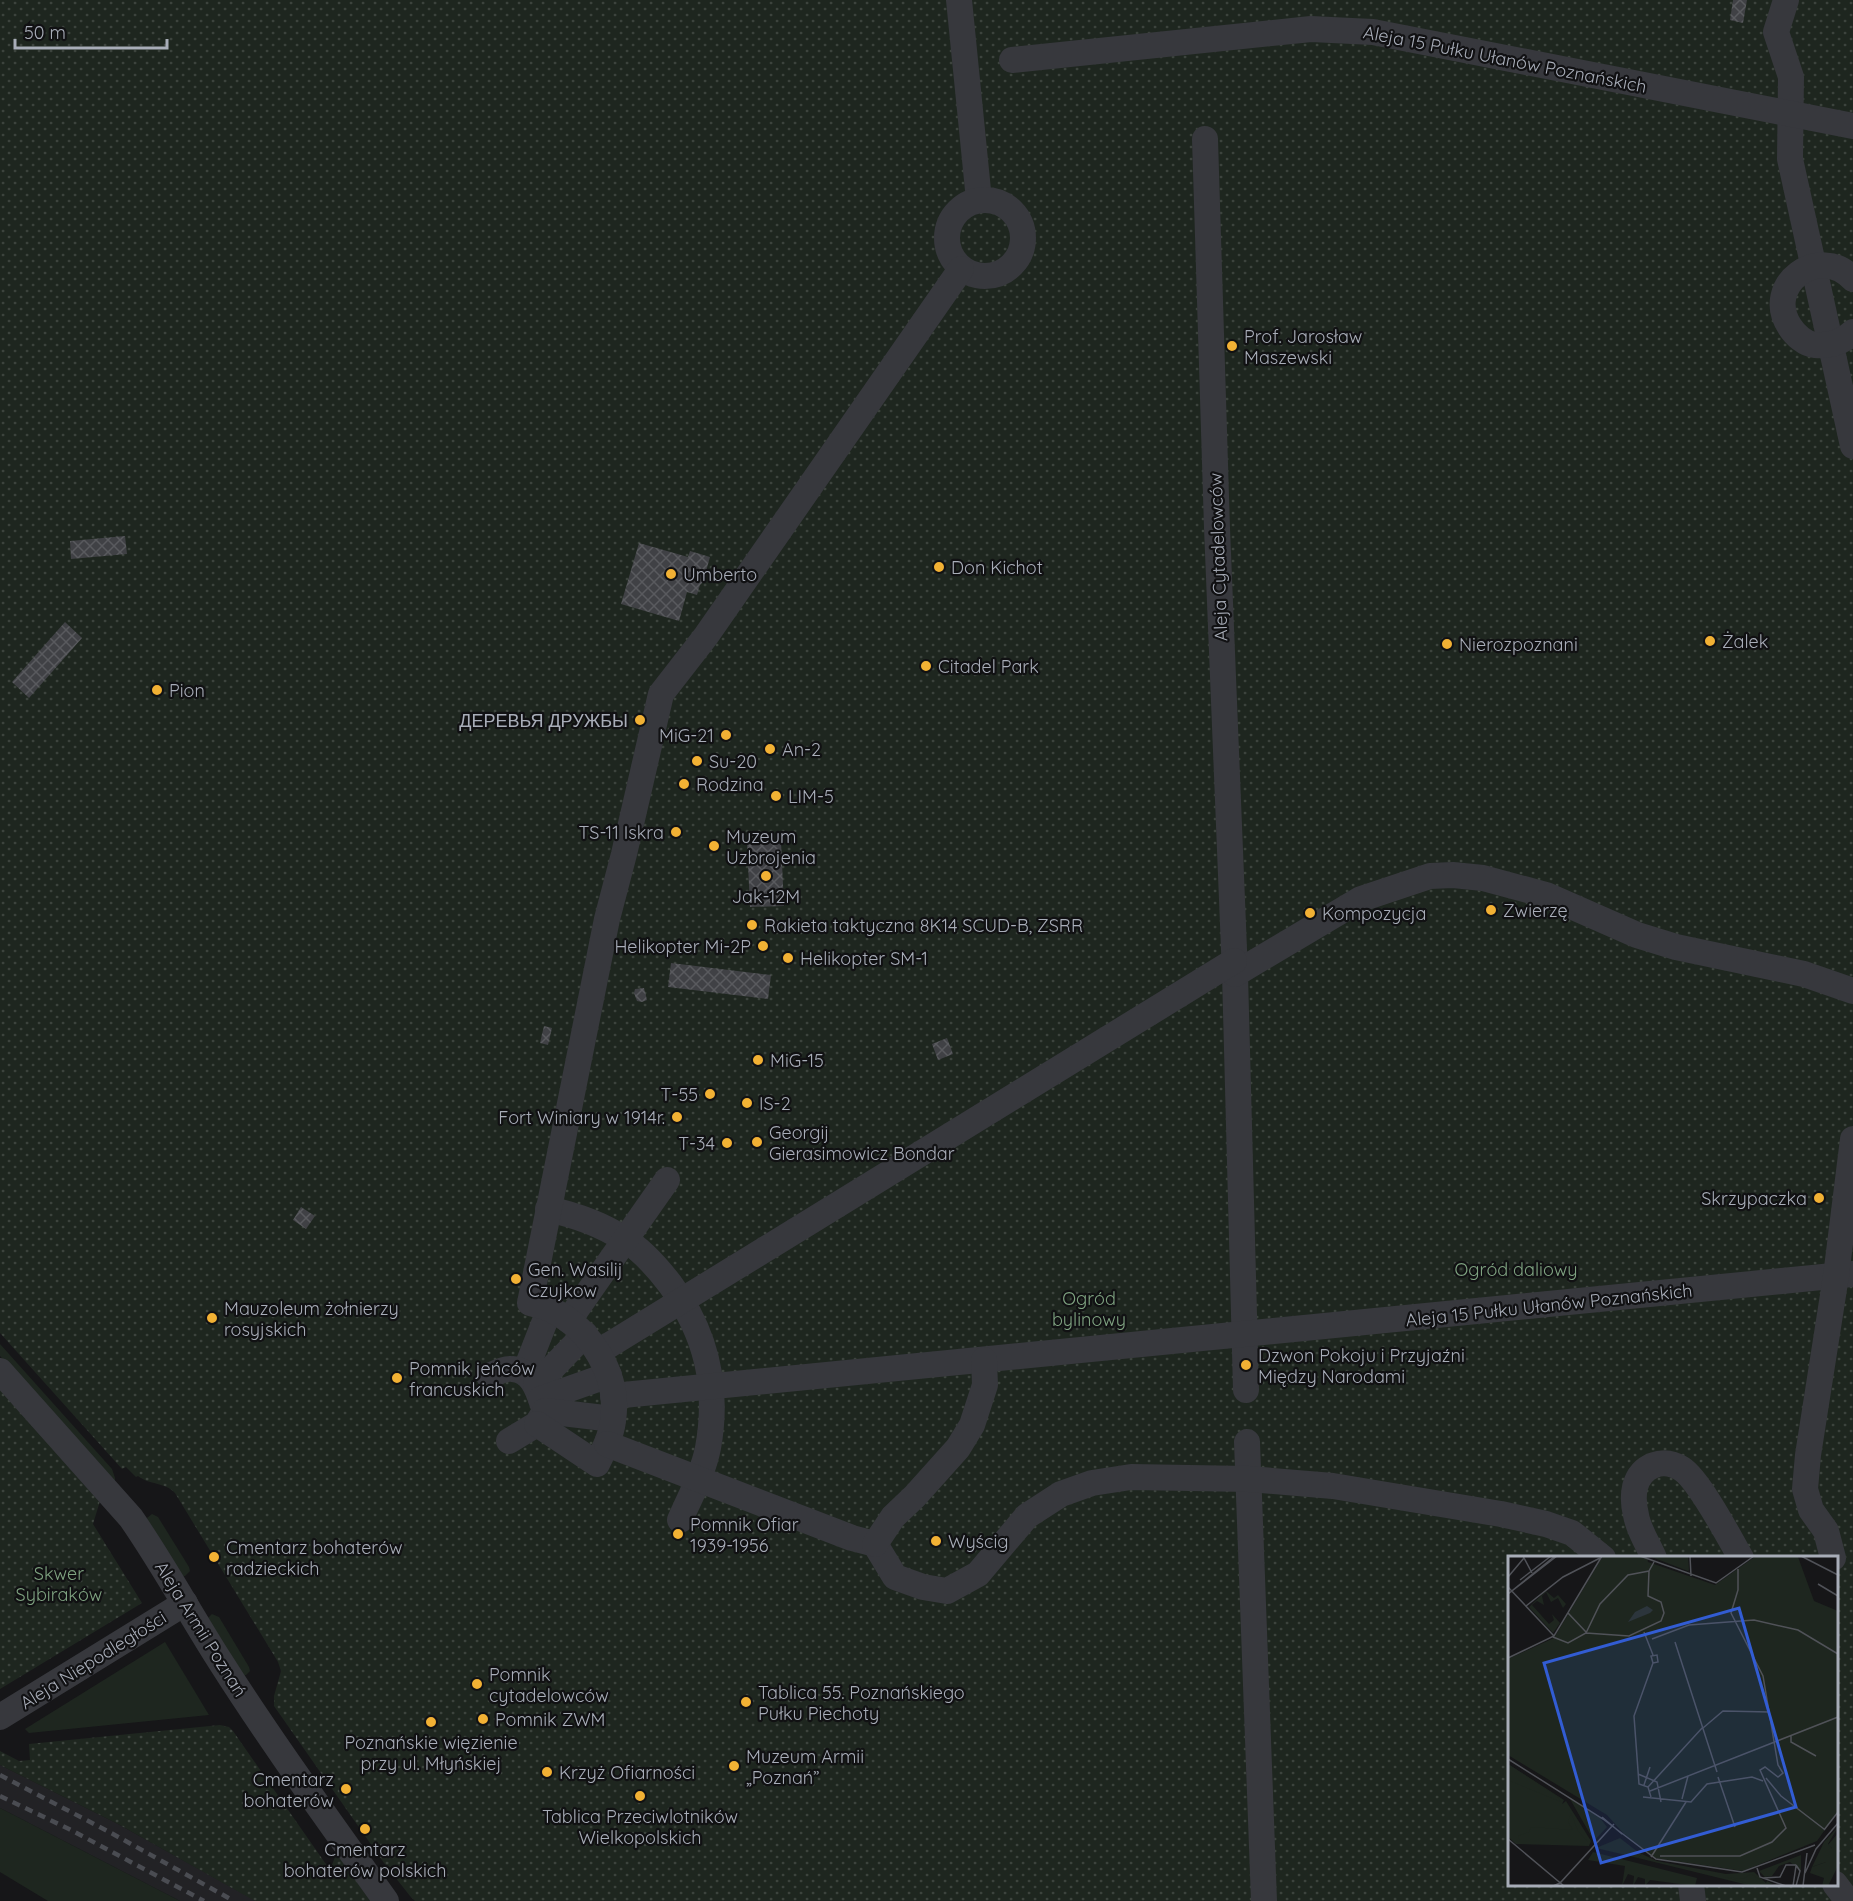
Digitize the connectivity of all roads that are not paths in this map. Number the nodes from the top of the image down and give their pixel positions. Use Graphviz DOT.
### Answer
graph roads {
  1 [pos="959,0"];
  2 [pos="1786,0"];
  3 [pos="1012,60"];
  4 [pos="1792,114"];
  5 [pos="1853,126"];
  6 [pos="1205,139"];
  7 [pos="978,200"];
  8 [pos="1814,266"];
  9 [pos="961,269"];
  10 [pos="1853,279"];
  11 [pos="1842,338"];
  12 [pos="1853,446"];
  13 [pos="1234,967"];
  14 [pos="1853,991"];
  15 [pos="1853,1139"];
  16 [pos="666,1180"];
  17 [pos="548,1209"];
  18 [pos="626,1240"];
  19 [pos="1844,1275"];
  20 [pos="681,1300"];
  21 [pos="576,1328"];
  22 [pos="1245,1335"];
  23 [pos="984,1360"];
  24 [pos="0,1371"];
  25 [pos="489,1376"];
  26 [pos="711,1387"];
  27 [pos="1246,1390"];
  28 [pos="612,1397"];
  29 [pos="537,1398"];
  30 [pos="509,1441"];
  31 [pos="1247,1442"];
  32 [pos="607,1444"];
  33 [pos="699,1478"];
  34 [pos="1249,1479"];
  35 [pos="680,1520"];
  36 [pos="876,1544"];
  37 [pos="1603,1556"];
  38 [pos="1654,1556"];
  39 [pos="1740,1556"];
  40 [pos="1833,1556"];
  41 [pos="185,1603"];
  42 [pos="0,1717"];
  43 [pos="1691,1886"];
  44 [pos="1837,1886"];
  45 [pos="386,1901"];
  46 [pos="1264,1901"];
  47 [pos="1693,1901"];
  48 [pos="1848,1901"];
  1 -- 7 [label="street"];
  2 -- 4 [label="street"];
  3 -- 4 [label="street, Aleja 15 Pułku Ułanów Poznańskich"];
  4 -- 5 [label="street, Aleja 15 Pułku Ułanów Poznańskich"];
  4 -- 8 [label="street"];
  6 -- 13 [label="street, Aleja Cytadelowców"];
  7 -- 9 [label="street"];
  7 -- 9 [label="street"];
  8 -- 10 [label="street"];
  8 -- 11 [label="street"];
  8 -- 11 [label="street"];
  9 -- 17 [label="street"];
  11 -- 12 [label="street"];
  13 -- 14 [label="street"];
  13 -- 20 [label="street"];
  13 -- 22 [label="street, Aleja Cytadelowców"];
  15 -- 19 [label="street"];
  16 -- 18 [label="street"];
  17 -- 18 [label="street"];
  17 -- 21 [label="street"];
  18 -- 20 [label="street"];
  18 -- 21 [label="street"];
  19 -- 22 [label="street, Aleja 15 Pułku Ułanów Poznańskich"];
  19 -- 40 [label="street"];
  20 -- 21 [label="street"];
  20 -- 26 [label="street"];
  21 -- 28 [label="street"];
  21 -- 29 [label="street"];
  21 -- 29 [label="street"];
  22 -- 23 [label="street, Aleja 15 Pułku Ułanów Poznańskich"];
  22 -- 27 [label="street, Aleja Cytadelowców"];
  23 -- 26 [label="street, Aleja 15 Pułku Ułanów Poznańskich"];
  23 -- 36 [label="street"];
  24 -- 41 [label="street, Aleja Armii Poznań"];
  25 -- 29 [label="street"];
  26 -- 28 [label="street, Aleja 15 Pułku Ułanów Poznańskich"];
  26 -- 33 [label="street"];
  28 -- 29 [label="street"];
  28 -- 29 [label="street"];
  28 -- 32 [label="street"];
  29 -- 30 [label="street"];
  29 -- 32 [label="street"];
  31 -- 34 [label="street"];
  32 -- 33 [label="street"];
  33 -- 35 [label="street"];
  33 -- 36 [label="street"];
  34 -- 36 [label="street"];
  34 -- 37 [label="street"];
  34 -- 46 [label="street"];
  38 -- 39 [label="street"];
  41 -- 42 [label="street, Aleja Niepodległości"];
  41 -- 45 [label="street, Aleja Armii Poznań"];
  43 -- 47 [label="street"];
  44 -- 48 [label="street"];
}
